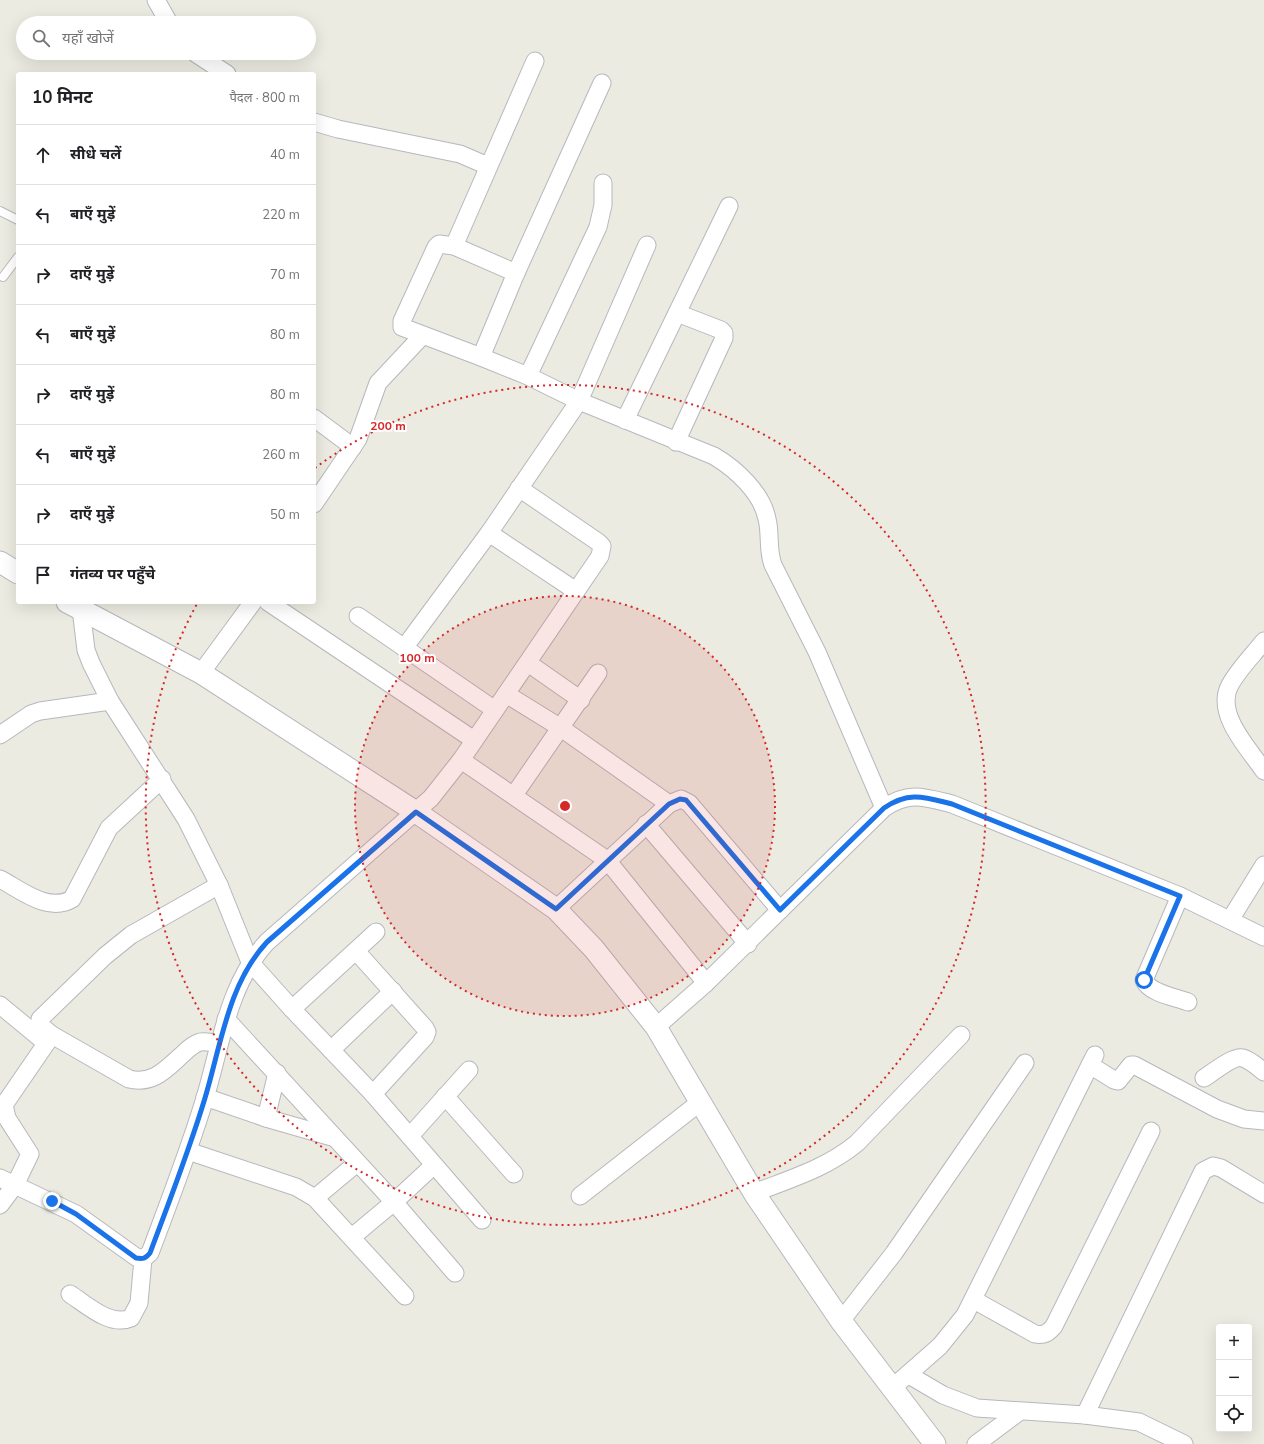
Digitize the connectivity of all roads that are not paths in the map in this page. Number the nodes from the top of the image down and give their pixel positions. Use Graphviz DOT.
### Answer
graph roads {
  1 [pos="156,0"];
  2 [pos="164,16"];
  3 [pos="206,60"];
  4 [pos="535,61"];
  5 [pos="224,72"];
  6 [pos="602,83"];
  7 [pos="316,123"];
  8 [pos="488,166"];
  9 [pos="603,182"];
  10 [pos="729,206"];
  11 [pos="0,211"];
  12 [pos="16,219"];
  13 [pos="647,245"];
  14 [pos="454,246"];
  15 [pos="16,260"];
  16 [pos="516,273"];
  17 [pos="3,277"];
  18 [pos="677,313"];
  19 [pos="422,336"];
  20 [pos="481,357"];
  21 [pos="528,376"];
  22 [pos="579,401"];
  23 [pos="316,419"];
  24 [pos="625,420"];
  25 [pos="676,442"];
  26 [pos="353,447"];
  27 [pos="519,488"];
  28 [pos="316,501"];
  29 [pos="489,533"];
  30 [pos="0,562"];
  31 [pos="16,572"];
  32 [pos="576,591"];
  33 [pos="252,604"];
  34 [pos="271,604"];
  35 [pos="74,606"];
  36 [pos="358,616"];
  37 [pos="1264,641"];
  38 [pos="404,648"];
  39 [pos="528,663"];
  40 [pos="201,673"];
  41 [pos="598,673"];
  42 [pos="506,694"];
  43 [pos="581,700"];
  44 [pos="110,701"];
  45 [pos="495,710"];
  46 [pos="562,728"];
  47 [pos="0,735"];
  48 [pos="474,740"];
  49 [pos="461,760"];
  50 [pos="1264,771"];
  51 [pos="162,779"];
  52 [pos="514,795"];
  53 [pos="669,804"];
  54 [pos="884,808"];
  55 [pos="416,812"];
  56 [pos="646,824"];
  57 [pos="607,860"];
  58 [pos="1264,865"];
  59 [pos="0,879"];
  60 [pos="219,885"];
  61 [pos="1180,896"];
  62 [pos="556,909"];
  63 [pos="780,910"];
  64 [pos="1230,920"];
  65 [pos="376,932"];
  66 [pos="1264,936"];
  67 [pos="748,944"];
  68 [pos="356,951"];
  69 [pos="250,962"];
  70 [pos="706,983"];
  71 [pos="393,991"];
  72 [pos="1188,1002"];
  73 [pos="0,1005"];
  74 [pos="292,1009"];
  75 [pos="226,1019"];
  76 [pos="656,1027"];
  77 [pos="961,1035"];
  78 [pos="49,1039"];
  79 [pos="219,1043"];
  80 [pos="331,1050"];
  81 [pos="1026,1063"];
  82 [pos="469,1070"];
  83 [pos="1264,1072"];
  84 [pos="277,1073"];
  85 [pos="1204,1078"];
  86 [pos="374,1094"];
  87 [pos="445,1096"];
  88 [pos="205,1097"];
  89 [pos="699,1102"];
  90 [pos="266,1118"];
  91 [pos="1264,1121"];
  92 [pos="1151,1131"];
  93 [pos="410,1136"];
  94 [pos="332,1137"];
  95 [pos="188,1151"];
  96 [pos="357,1162"];
  97 [pos="434,1165"];
  98 [pos="514,1174"];
  99 [pos="8,1182"];
  100 [pos="754,1193"];
  101 [pos="1264,1194"];
  102 [pos="580,1196"];
  103 [pos="315,1198"];
  104 [pos="394,1202"];
  105 [pos="0,1205"];
  106 [pos="482,1220"];
  107 [pos="352,1236"];
  108 [pos="143,1259"];
  109 [pos="455,1273"];
  110 [pos="70,1294"];
  111 [pos="405,1296"];
  112 [pos="974,1300"];
  113 [pos="841,1322"];
  114 [pos="908,1375"];
  115 [pos="891,1389"];
  116 [pos="1019,1412"];
  117 [pos="1085,1416"];
  118 [pos="927,1441"];
  119 [pos="976,1444"];
  120 [pos="1184,1444"];
  1 -- 2 [label="street"];
  3 -- 5 [label="street"];
  4 -- 8 [label="street"];
  6 -- 16 [label="street"];
  7 -- 8 [label="street"];
  8 -- 14 [label="street"];
  9 -- 21 [label="street"];
  10 -- 18 [label="street"];
  11 -- 12 [label="lane"];
  13 -- 22 [label="street"];
  14 -- 16 [label="street"];
  14 -- 19 [label="street"];
  15 -- 17 [label="lane"];
  16 -- 20 [label="street"];
  18 -- 24 [label="street"];
  18 -- 25 [label="street"];
  19 -- 20 [label="street"];
  19 -- 26 [label="street"];
  20 -- 21 [label="street"];
  21 -- 22 [label="street"];
  22 -- 24 [label="street"];
  22 -- 27 [label="street"];
  23 -- 26 [label="street"];
  24 -- 25 [label="street"];
  25 -- 54 [label="street"];
  26 -- 28 [label="street"];
  27 -- 29 [label="street"];
  27 -- 32 [label="street"];
  29 -- 32 [label="street"];
  29 -- 38 [label="street"];
  30 -- 31 [label="street"];
  32 -- 39 [label="street"];
  33 -- 40 [label="street"];
  34 -- 48 [label="street"];
  35 -- 40 [label="street"];
  35 -- 44 [label="street"];
  36 -- 38 [label="street"];
  37 -- 50 [label="street"];
  38 -- 45 [label="street"];
  39 -- 42 [label="street"];
  39 -- 43 [label="street"];
  40 -- 55 [label="street"];
  41 -- 43 [label="street"];
  42 -- 45 [label="street"];
  42 -- 46 [label="street"];
  43 -- 46 [label="street"];
  44 -- 47 [label="street"];
  44 -- 51 [label="street"];
  45 -- 48 [label="street"];
  46 -- 52 [label="street"];
  46 -- 53 [label="street"];
  48 -- 49 [label="street"];
  49 -- 52 [label="street"];
  49 -- 55 [label="street"];
  51 -- 59 [label="street"];
  51 -- 60 [label="street"];
  52 -- 57 [label="street"];
  53 -- 56 [label="street"];
  53 -- 63 [label="street"];
  54 -- 61 [label="street"];
  54 -- 63 [label="street"];
  55 -- 62 [label="street"];
  55 -- 69 [label="street"];
  56 -- 57 [label="street"];
  56 -- 67 [label="street"];
  57 -- 62 [label="street"];
  57 -- 70 [label="street"];
  58 -- 64 [label="street"];
  60 -- 69 [label="street"];
  60 -- 78 [label="street"];
  61 -- 64 [label="street"];
  61 -- 72 [label="street"];
  62 -- 76 [label="street"];
  63 -- 67 [label="street"];
  64 -- 66 [label="street"];
  65 -- 68 [label="street"];
  67 -- 70 [label="street"];
  68 -- 71 [label="street"];
  68 -- 74 [label="street"];
  69 -- 74 [label="street"];
  69 -- 75 [label="street"];
  70 -- 76 [label="street"];
  71 -- 80 [label="street"];
  71 -- 86 [label="street"];
  73 -- 78 [label="street"];
  74 -- 80 [label="street"];
  75 -- 79 [label="street"];
  75 -- 84 [label="street"];
  76 -- 89 [label="street"];
  77 -- 100 [label="street"];
  78 -- 79 [label="street"];
  78 -- 99 [label="street"];
  79 -- 88 [label="street"];
  80 -- 86 [label="street"];
  81 -- 113 [label="street"];
  82 -- 87 [label="street"];
  83 -- 85 [label="street"];
  84 -- 90 [label="street"];
  84 -- 94 [label="street"];
  86 -- 93 [label="street"];
  87 -- 93 [label="street"];
  87 -- 98 [label="street"];
  88 -- 90 [label="street"];
  88 -- 95 [label="street"];
  89 -- 100 [label="street"];
  89 -- 102 [label="street"];
  90 -- 94 [label="street"];
  91 -- 112 [label="street"];
  92 -- 112 [label="street"];
  93 -- 97 [label="street"];
  94 -- 96 [label="street"];
  95 -- 103 [label="street"];
  95 -- 108 [label="street"];
  96 -- 103 [label="street"];
  96 -- 104 [label="street"];
  97 -- 104 [label="street"];
  97 -- 106 [label="street"];
  99 -- 105 [label="street"];
  99 -- 108 [label="street"];
  100 -- 113 [label="street"];
  101 -- 117 [label="street"];
  103 -- 107 [label="street"];
  104 -- 107 [label="street"];
  104 -- 109 [label="street"];
  107 -- 111 [label="street"];
  108 -- 110 [label="street"];
  112 -- 114 [label="street"];
  113 -- 115 [label="street"];
  114 -- 115 [label="street"];
  114 -- 116 [label="street"];
  115 -- 118 [label="street"];
  116 -- 117 [label="street"];
  116 -- 119 [label="street"];
  117 -- 120 [label="street"];
}
